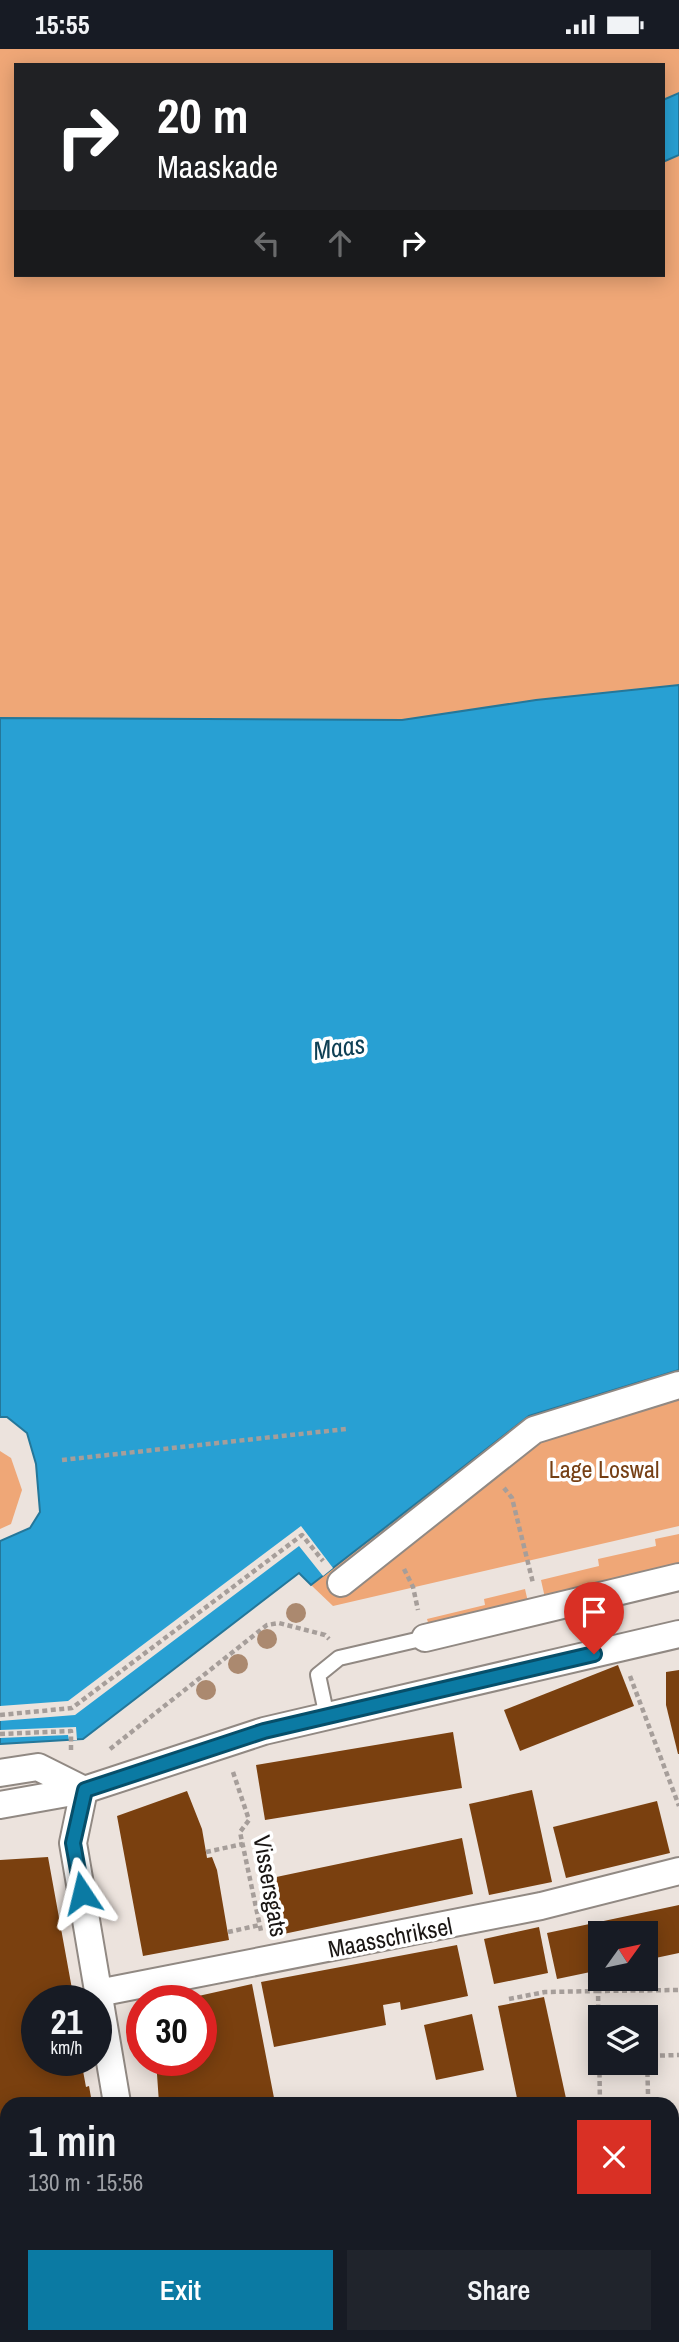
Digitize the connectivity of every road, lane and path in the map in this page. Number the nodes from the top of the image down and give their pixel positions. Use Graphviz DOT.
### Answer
graph roads {
  1 [pos="679,1385"];
  2 [pos="346,1429"];
  3 [pos="62,1460"];
  4 [pos="487,1467"];
  5 [pos="527,1561"];
  6 [pos="679,1577"];
  7 [pos="341,1583"];
  8 [pos="679,1634"];
  9 [pos="425,1638"];
  10 [pos="633,1683"];
  11 [pos="0,1715"];
  12 [pos="327,1717"];
  13 [pos="2,1753"];
  14 [pos="71,1753"];
  15 [pos="85,1790"];
  16 [pos="242,1797"];
  17 [pos="0,1805"];
  18 [pos="679,1806"];
  19 [pos="243,1844"];
  20 [pos="206,1852"];
  21 [pos="679,1871"];
  22 [pos="260,1925"];
  23 [pos="228,1932"];
  24 [pos="267,1961"];
  25 [pos="97,1985"];
  26 [pos="112,1990"];
  27 [pos="658,1990"];
  28 [pos="679,1990"];
  29 [pos="598,1991"];
  30 [pos="509,1999"];
  31 [pos="679,2055"];
  32 [pos="112,2074"];
  33 [pos="648,2094"];
  34 [pos="116,2097"];
  35 [pos="600,2097"];
  1 -- 4 [label="street"];
  2 -- 3 [label="path"];
  4 -- 5 [label="path"];
  4 -- 7 [label="street"];
  6 -- 9 [label="street"];
  7 -- 11 [label="path"];
  8 -- 12 [label="street"];
  9 -- 12 [label="lane"];
  10 -- 18 [label="path"];
  12 -- 15 [label="street"];
  13 -- 14 [label="path"];
  13 -- 15 [label="street"];
  15 -- 17 [label="street"];
  15 -- 25 [label="street"];
  16 -- 19 [label="path, Vissersgats"];
  19 -- 20 [label="path"];
  19 -- 22 [label="path, Vissersgats"];
  21 -- 24 [label="street, Maasschriksel"];
  22 -- 23 [label="path"];
  22 -- 24 [label="path, Vissersgats"];
  24 -- 26 [label="street, Maasschriksel"];
  27 -- 28 [label="path"];
  29 -- 30 [label="path"];
  29 -- 35 [label="path"];
  31 -- 33 [label="path"];
  32 -- 34 [label="street"];
}
